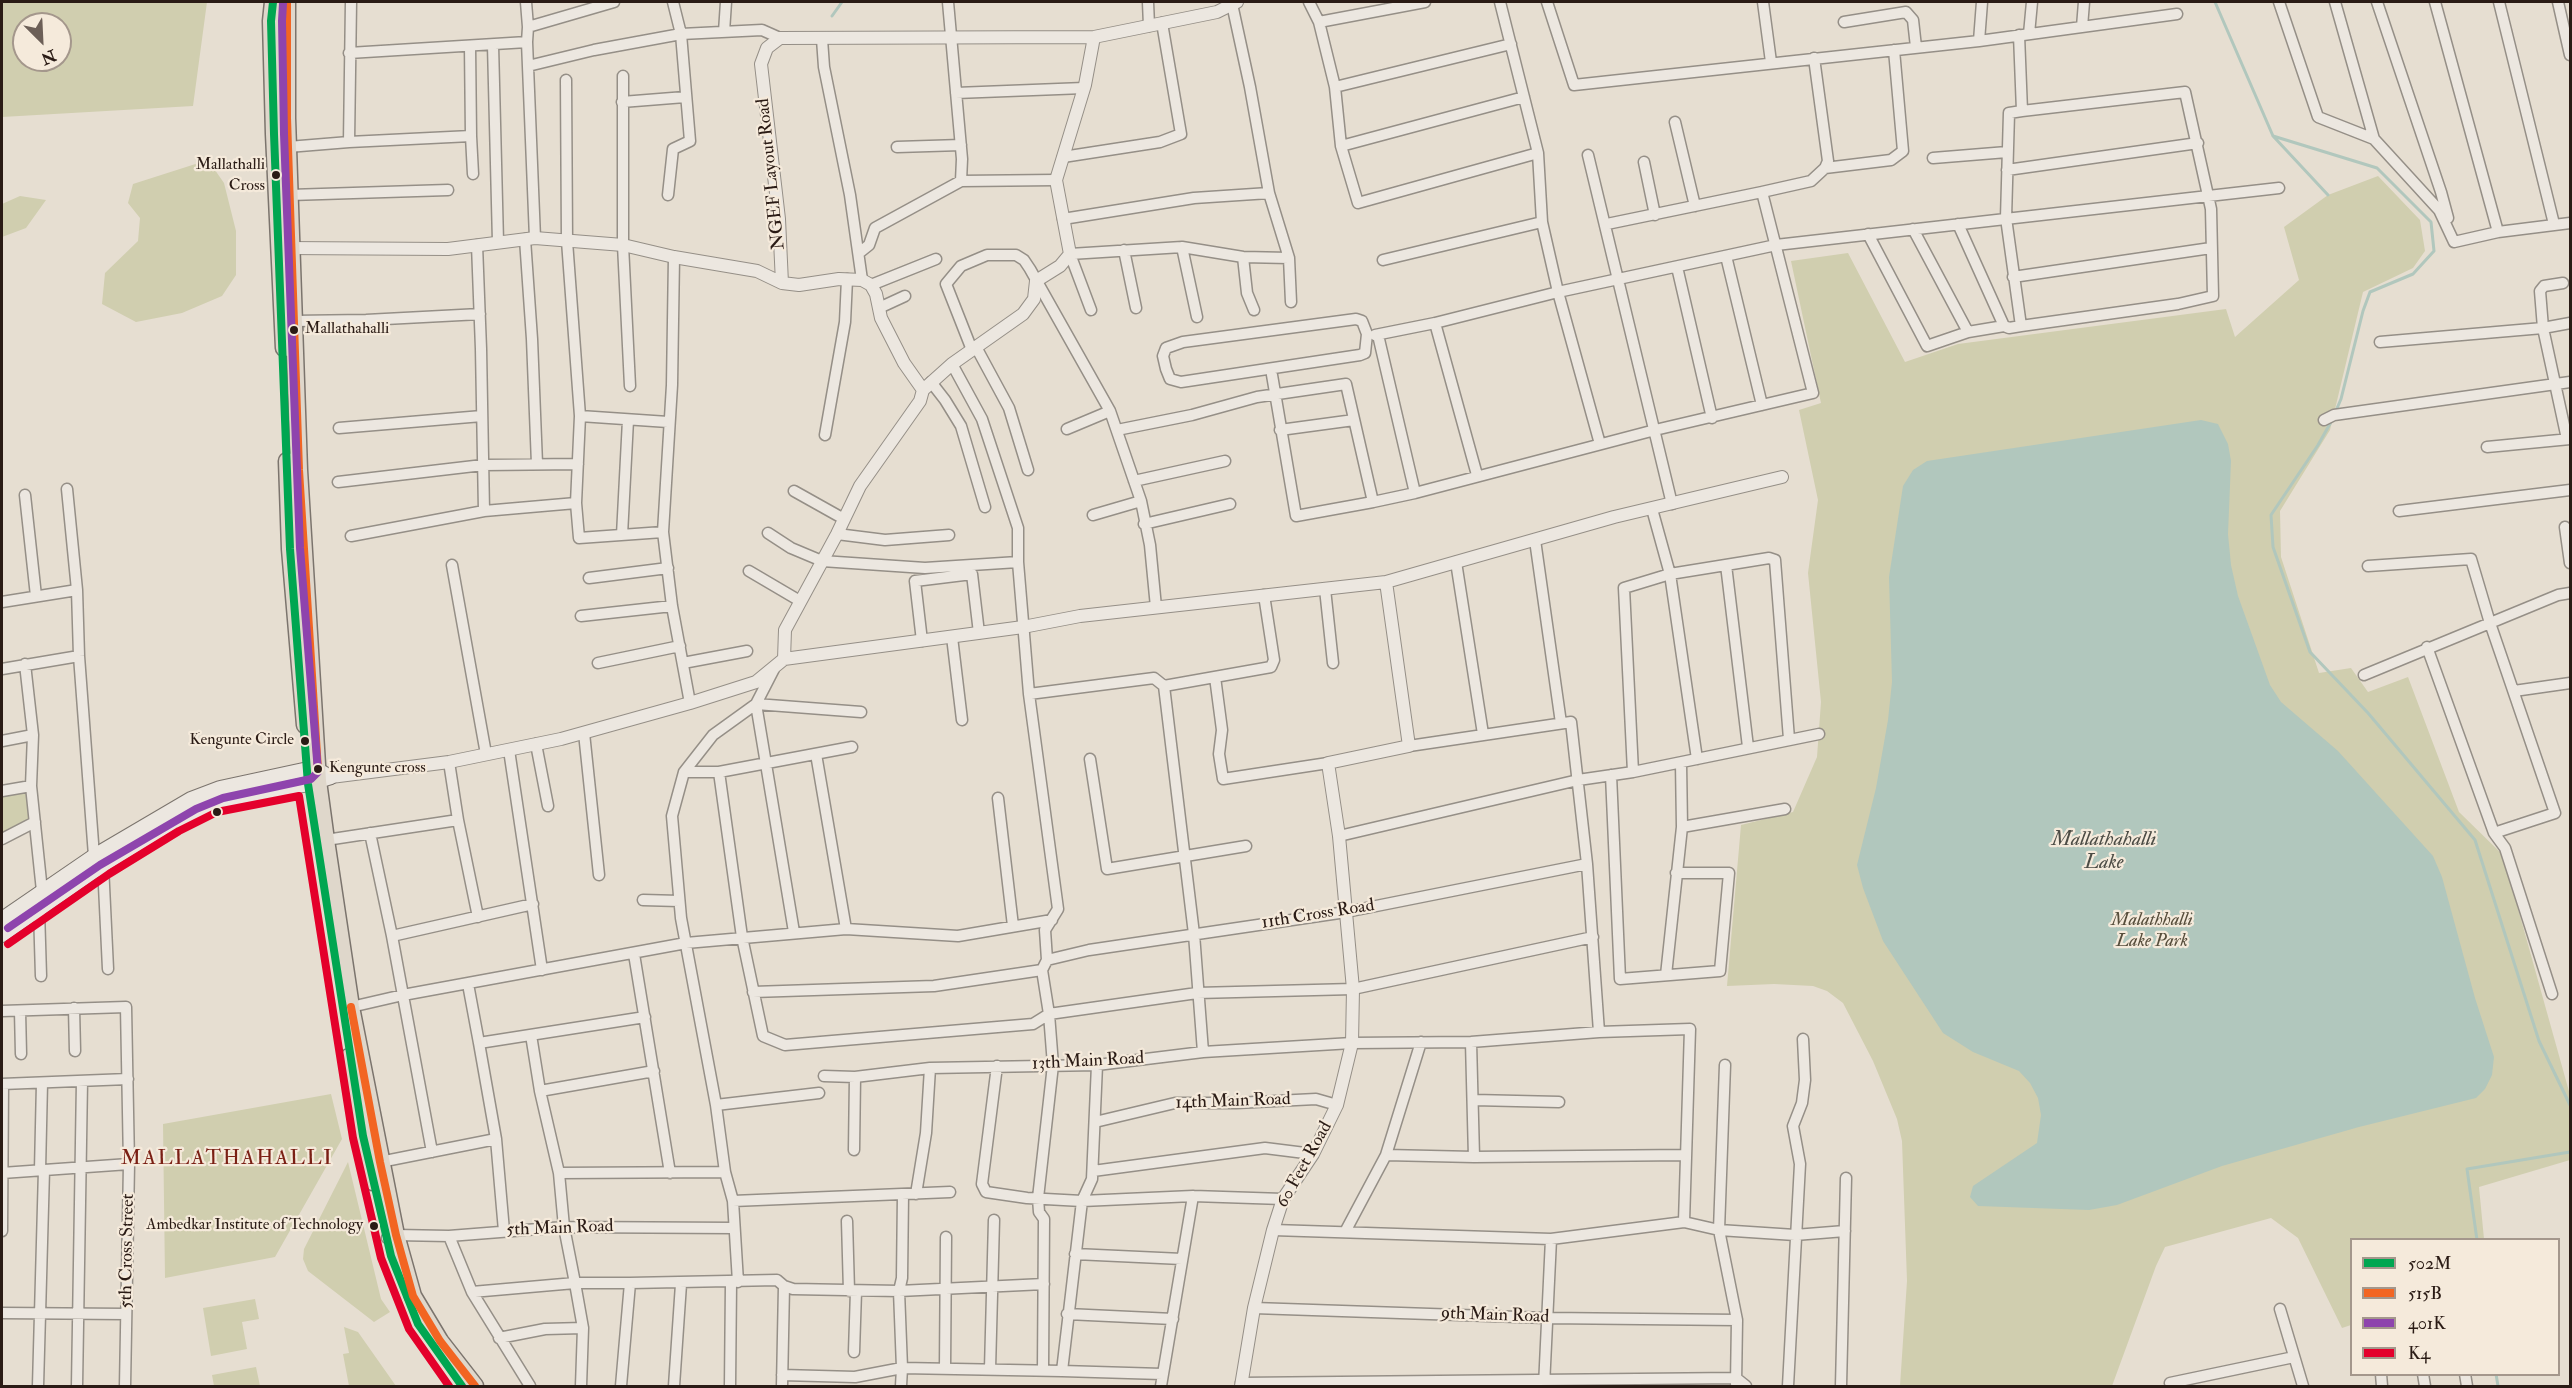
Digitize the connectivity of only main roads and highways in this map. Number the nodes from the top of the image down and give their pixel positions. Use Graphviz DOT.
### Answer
graph roads {
  1 [pos="273,2"];
  2 [pos="287,2"];
  3 [pos="286,248"];
  4 [pos="317,776"];
  5 [pos="99,861"];
  6 [pos="2,919"];
  7 [pos="2,935"];
  8 [pos="392,1237"];
  9 [pos="462,1386"];
  10 [pos="475,1386"];
  1 -- 3 [label="main road"];
  2 -- 3 [label="main road"];
  3 -- 4 [label="main road"];
  3 -- 4 [label="main road"];
  4 -- 5 [label="main road"];
  4 -- 8 [label="main road"];
  4 -- 8 [label="main road"];
  5 -- 6 [label="main road"];
  5 -- 7 [label="main road"];
  8 -- 9 [label="main road"];
  8 -- 10 [label="main road"];
}
